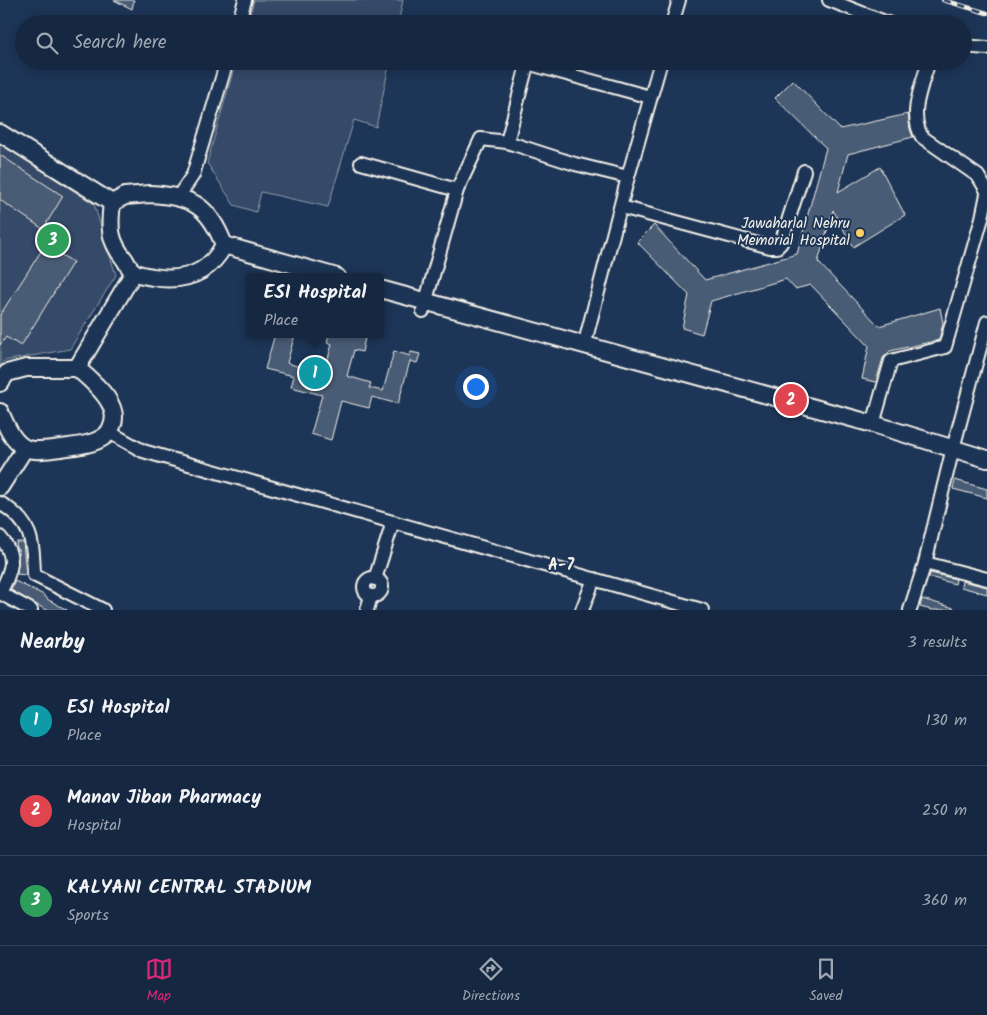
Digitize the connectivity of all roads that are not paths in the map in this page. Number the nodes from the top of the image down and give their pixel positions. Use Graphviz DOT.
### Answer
graph roads {
  1 [pos="246,0"];
  2 [pos="679,0"];
  3 [pos="829,0"];
  4 [pos="241,15"];
  5 [pos="675,15"];
  6 [pos="867,15"];
  7 [pos="972,47"];
  8 [pos="987,48"];
  9 [pos="224,70"];
  10 [pos="526,70"];
  11 [pos="556,70"];
  12 [pos="658,70"];
  13 [pos="927,70"];
  14 [pos="650,97"];
  15 [pos="0,133"];
  16 [pos="507,142"];
  17 [pos="361,163"];
  18 [pos="804,171"];
  19 [pos="628,177"];
  20 [pos="457,190"];
  21 [pos="987,192"];
  22 [pos="185,199"];
  23 [pos="112,203"];
  24 [pos="621,207"];
  25 [pos="220,252"];
  26 [pos="134,272"];
  27 [pos="286,273"];
  28 [pos="318,273"];
  29 [pos="384,291"];
  30 [pos="384,300"];
  31 [pos="424,306"];
  32 [pos="987,322"];
  33 [pos="584,346"];
  34 [pos="77,368"];
  35 [pos="0,383"];
  36 [pos="0,412"];
  37 [pos="873,424"];
  38 [pos="109,432"];
  39 [pos="25,448"];
  40 [pos="952,453"];
  41 [pos="987,459"];
  42 [pos="987,467"];
  43 [pos="0,487"];
  44 [pos="0,503"];
  45 [pos="393,522"];
  46 [pos="0,537"];
  47 [pos="925,563"];
  48 [pos="594,579"];
  49 [pos="987,579"];
  50 [pos="0,593"];
  51 [pos="31,610"];
  52 [pos="103,610"];
  53 [pos="367,610"];
  54 [pos="582,610"];
  55 [pos="702,610"];
  56 [pos="910,610"];
  1 -- 4 [label="street"];
  2 -- 5 [label="street"];
  3 -- 6 [label="street"];
  7 -- 8 [label="street"];
  9 -- 22 [label="street"];
  10 -- 16 [label="street"];
  11 -- 14 [label="street"];
  12 -- 14 [label="street"];
  13 -- 21 [label="street"];
  14 -- 19 [label="street"];
  15 -- 23 [label="main road"];
  16 -- 19 [label="street"];
  16 -- 20 [label="street"];
  17 -- 20 [label="street"];
  18 -- 24 [label="street"];
  19 -- 24 [label="street"];
  20 -- 31 [label="street"];
  21 -- 37 [label="street"];
  22 -- 23 [label="main road"];
  22 -- 25 [label="main road"];
  23 -- 26 [label="main road"];
  24 -- 33 [label="street"];
  25 -- 26 [label="main road"];
  25 -- 27 [label="main road"];
  25 -- 28 [label="main road"];
  26 -- 34 [label="main road"];
  29 -- 31 [label="main road"];
  30 -- 31 [label="main road"];
  31 -- 33 [label="main road"];
  31 -- 40 [label="main road"];
  32 -- 40 [label="street"];
  33 -- 37 [label="main road"];
  34 -- 35 [label="main road"];
  34 -- 38 [label="main road"];
  36 -- 39 [label="main road"];
  37 -- 40 [label="main road"];
  38 -- 39 [label="main road"];
  38 -- 45 [label="street"];
  39 -- 43 [label="main road"];
  40 -- 41 [label="main road"];
  40 -- 42 [label="main road"];
  40 -- 47 [label="street"];
  44 -- 52 [label="street"];
  45 -- 48 [label="street"];
  45 -- 53 [label="street"];
  46 -- 50 [label="street"];
  47 -- 49 [label="street"];
  47 -- 56 [label="street"];
  48 -- 54 [label="street"];
  48 -- 55 [label="street"];
  50 -- 51 [label="street"];
}
